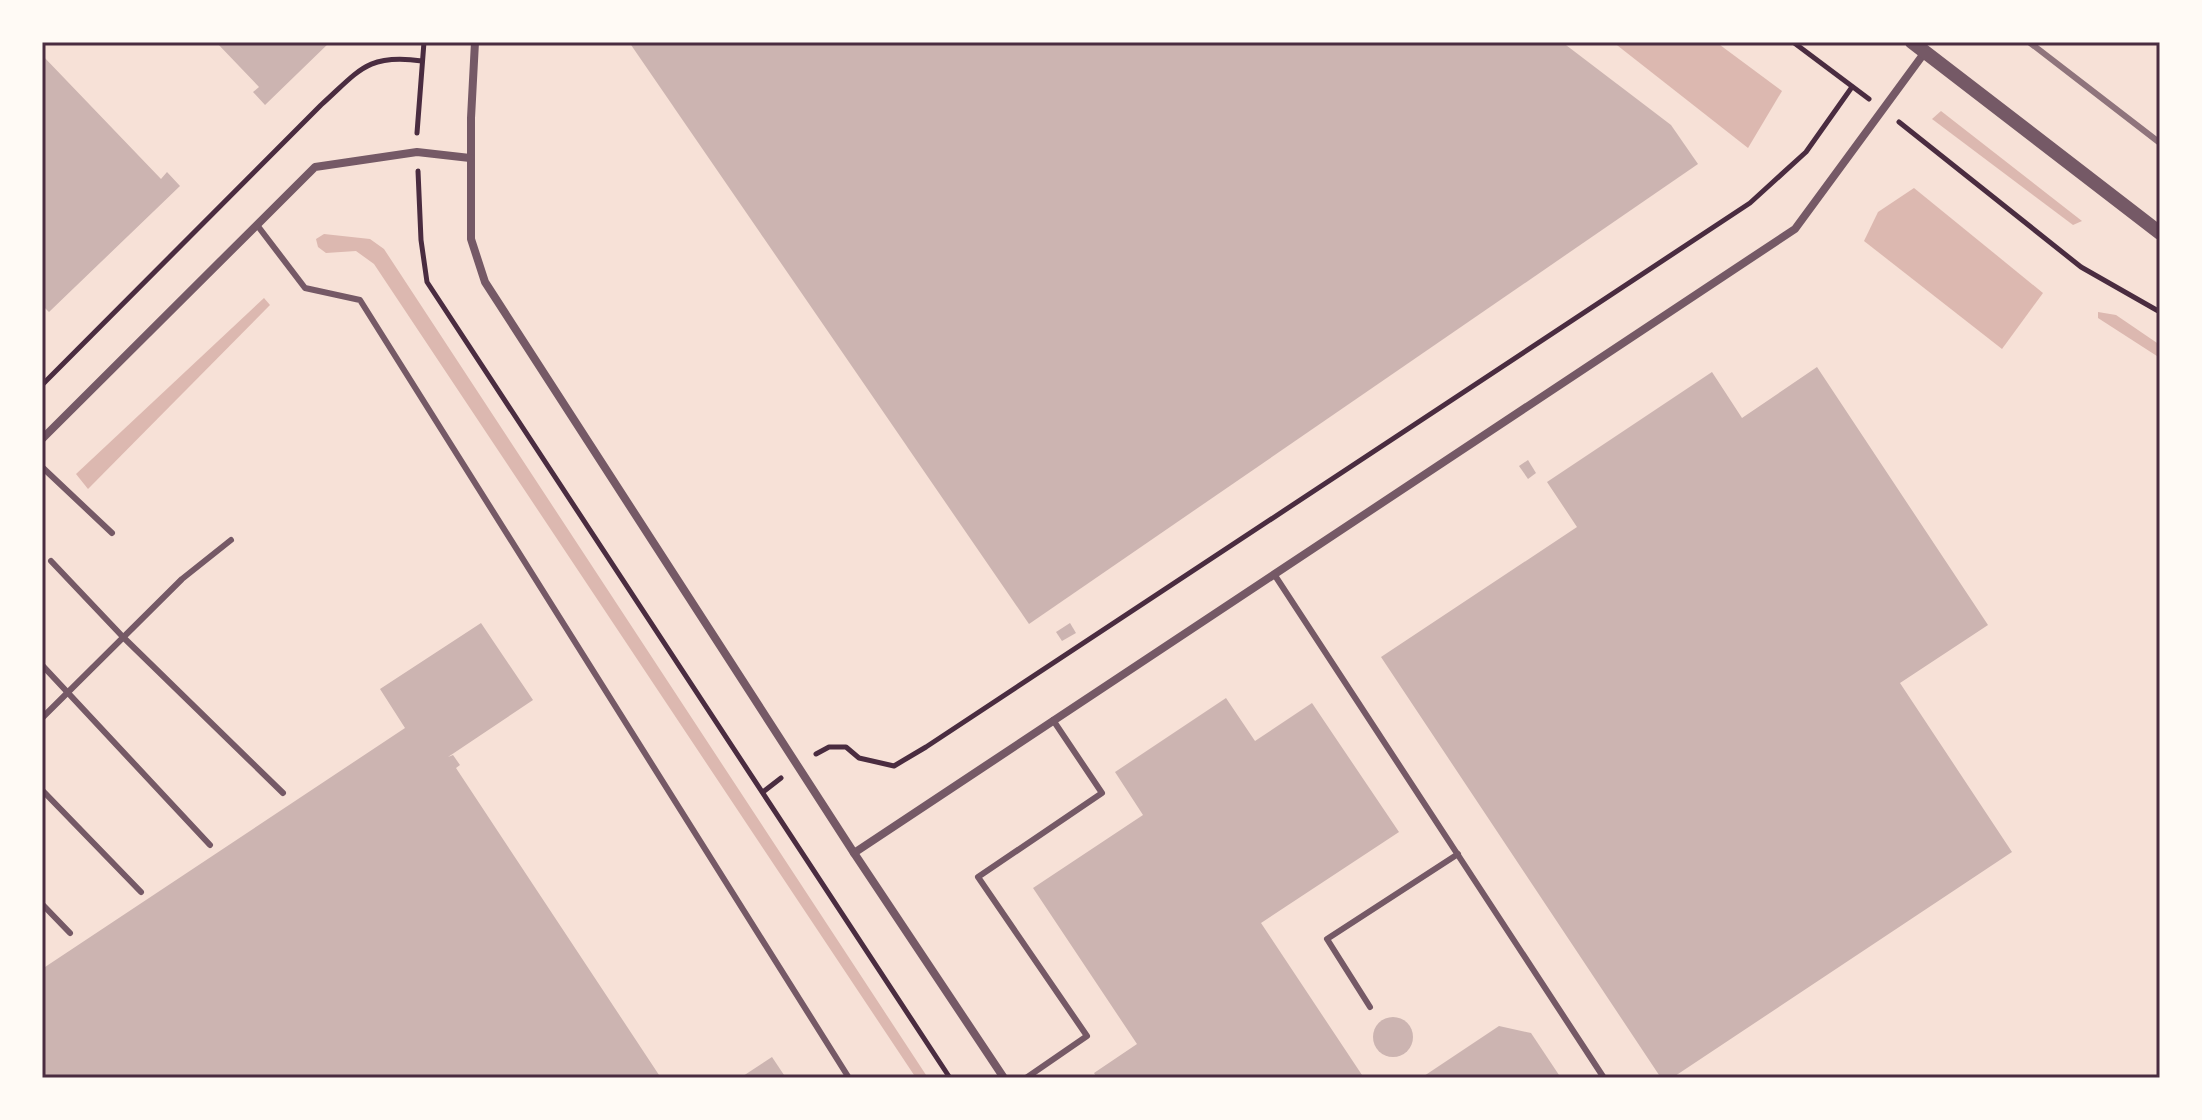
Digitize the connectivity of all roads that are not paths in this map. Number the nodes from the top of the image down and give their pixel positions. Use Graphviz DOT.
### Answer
graph roads {
  1 [pos="475,42"];
  2 [pos="1912,42"];
  3 [pos="1925,52"];
  4 [pos="470,158"];
  5 [pos="257,225"];
  6 [pos="2160,233"];
  7 [pos="42,439"];
  8 [pos="42,467"];
  9 [pos="112,533"];
  10 [pos="231,540"];
  11 [pos="51,561"];
  12 [pos="1274,574"];
  13 [pos="123,637"];
  14 [pos="42,665"];
  15 [pos="68,692"];
  16 [pos="42,718"];
  17 [pos="1053,720"];
  18 [pos="42,790"];
  19 [pos="283,793"];
  20 [pos="210,845"];
  21 [pos="854,853"];
  22 [pos="1458,854"];
  23 [pos="141,892"];
  24 [pos="42,904"];
  25 [pos="70,933"];
  26 [pos="1370,1007"];
  27 [pos="849,1078"];
  28 [pos="1004,1078"];
  29 [pos="1026,1078"];
  30 [pos="1604,1078"];
  1 -- 4 [label="street"];
  2 -- 3 [label="street"];
  3 -- 6 [label="street"];
  3 -- 12 [label="street"];
  4 -- 5 [label="street"];
  4 -- 21 [label="street"];
  5 -- 7 [label="street"];
  5 -- 27 [label="lane"];
  8 -- 9 [label="lane"];
  10 -- 13 [label="lane"];
  11 -- 13 [label="lane"];
  12 -- 17 [label="street"];
  12 -- 22 [label="lane"];
  13 -- 15 [label="lane"];
  13 -- 19 [label="lane"];
  14 -- 15 [label="lane"];
  15 -- 16 [label="lane"];
  15 -- 20 [label="lane"];
  17 -- 21 [label="street"];
  17 -- 29 [label="lane"];
  18 -- 23 [label="lane"];
  21 -- 28 [label="street"];
  22 -- 26 [label="lane"];
  22 -- 30 [label="lane"];
  24 -- 25 [label="lane"];
}
